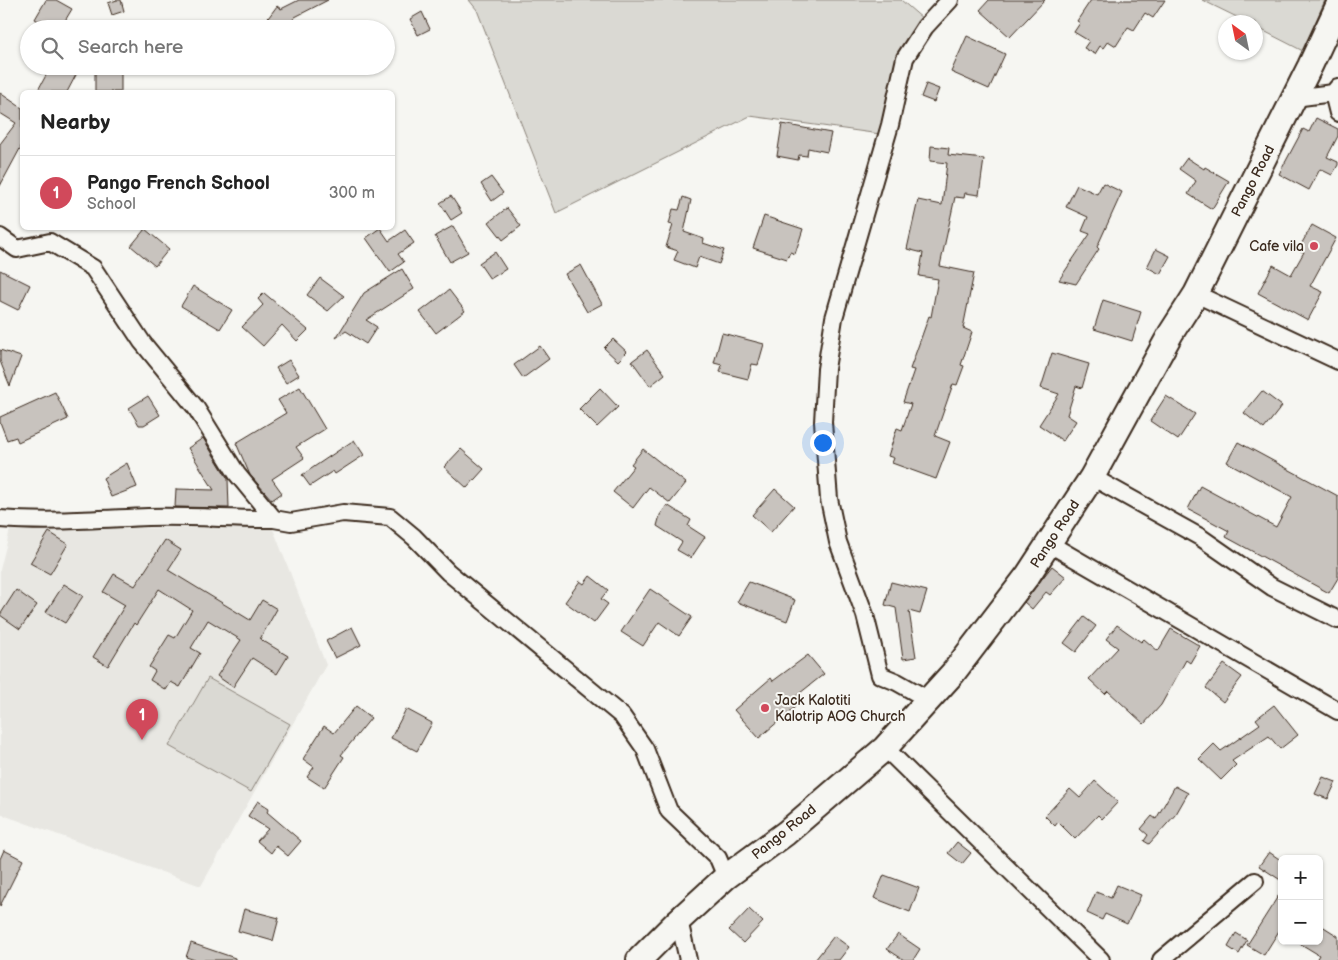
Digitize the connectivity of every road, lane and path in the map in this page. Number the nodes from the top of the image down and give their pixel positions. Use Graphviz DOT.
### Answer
graph roads {
  1 [pos="950,0"];
  2 [pos="1338,6"];
  3 [pos="1336,90"];
  4 [pos="1294,98"];
  5 [pos="1338,114"];
  6 [pos="0,237"];
  7 [pos="1196,294"];
  8 [pos="1338,361"];
  9 [pos="1092,477"];
  10 [pos="0,519"];
  11 [pos="274,519"];
  12 [pos="1048,544"];
  13 [pos="1338,620"];
  14 [pos="929,700"];
  15 [pos="1338,711"];
  16 [pos="885,748"];
  17 [pos="726,878"];
  18 [pos="1255,881"];
  19 [pos="679,920"];
  20 [pos="639,960"];
  21 [pos="688,960"];
  22 [pos="1101,960"];
  23 [pos="1161,960"];
  1 -- 14 [label="street"];
  2 -- 4 [label="street, Pango Road"];
  3 -- 4 [label="street"];
  3 -- 5 [label="street"];
  4 -- 7 [label="street, Pango Road"];
  6 -- 11 [label="street"];
  7 -- 8 [label="street"];
  7 -- 9 [label="street, Pango Road"];
  9 -- 12 [label="street, Pango Road"];
  9 -- 13 [label="street"];
  10 -- 11 [label="street"];
  11 -- 17 [label="street"];
  12 -- 14 [label="street, Pango Road"];
  12 -- 15 [label="street"];
  14 -- 16 [label="street, Pango Road"];
  16 -- 17 [label="street, Pango Road"];
  16 -- 22 [label="street"];
  17 -- 19 [label="street, Pango Road"];
  18 -- 23 [label="street"];
  19 -- 20 [label="street, Pango Road"];
  19 -- 21 [label="street"];
}
